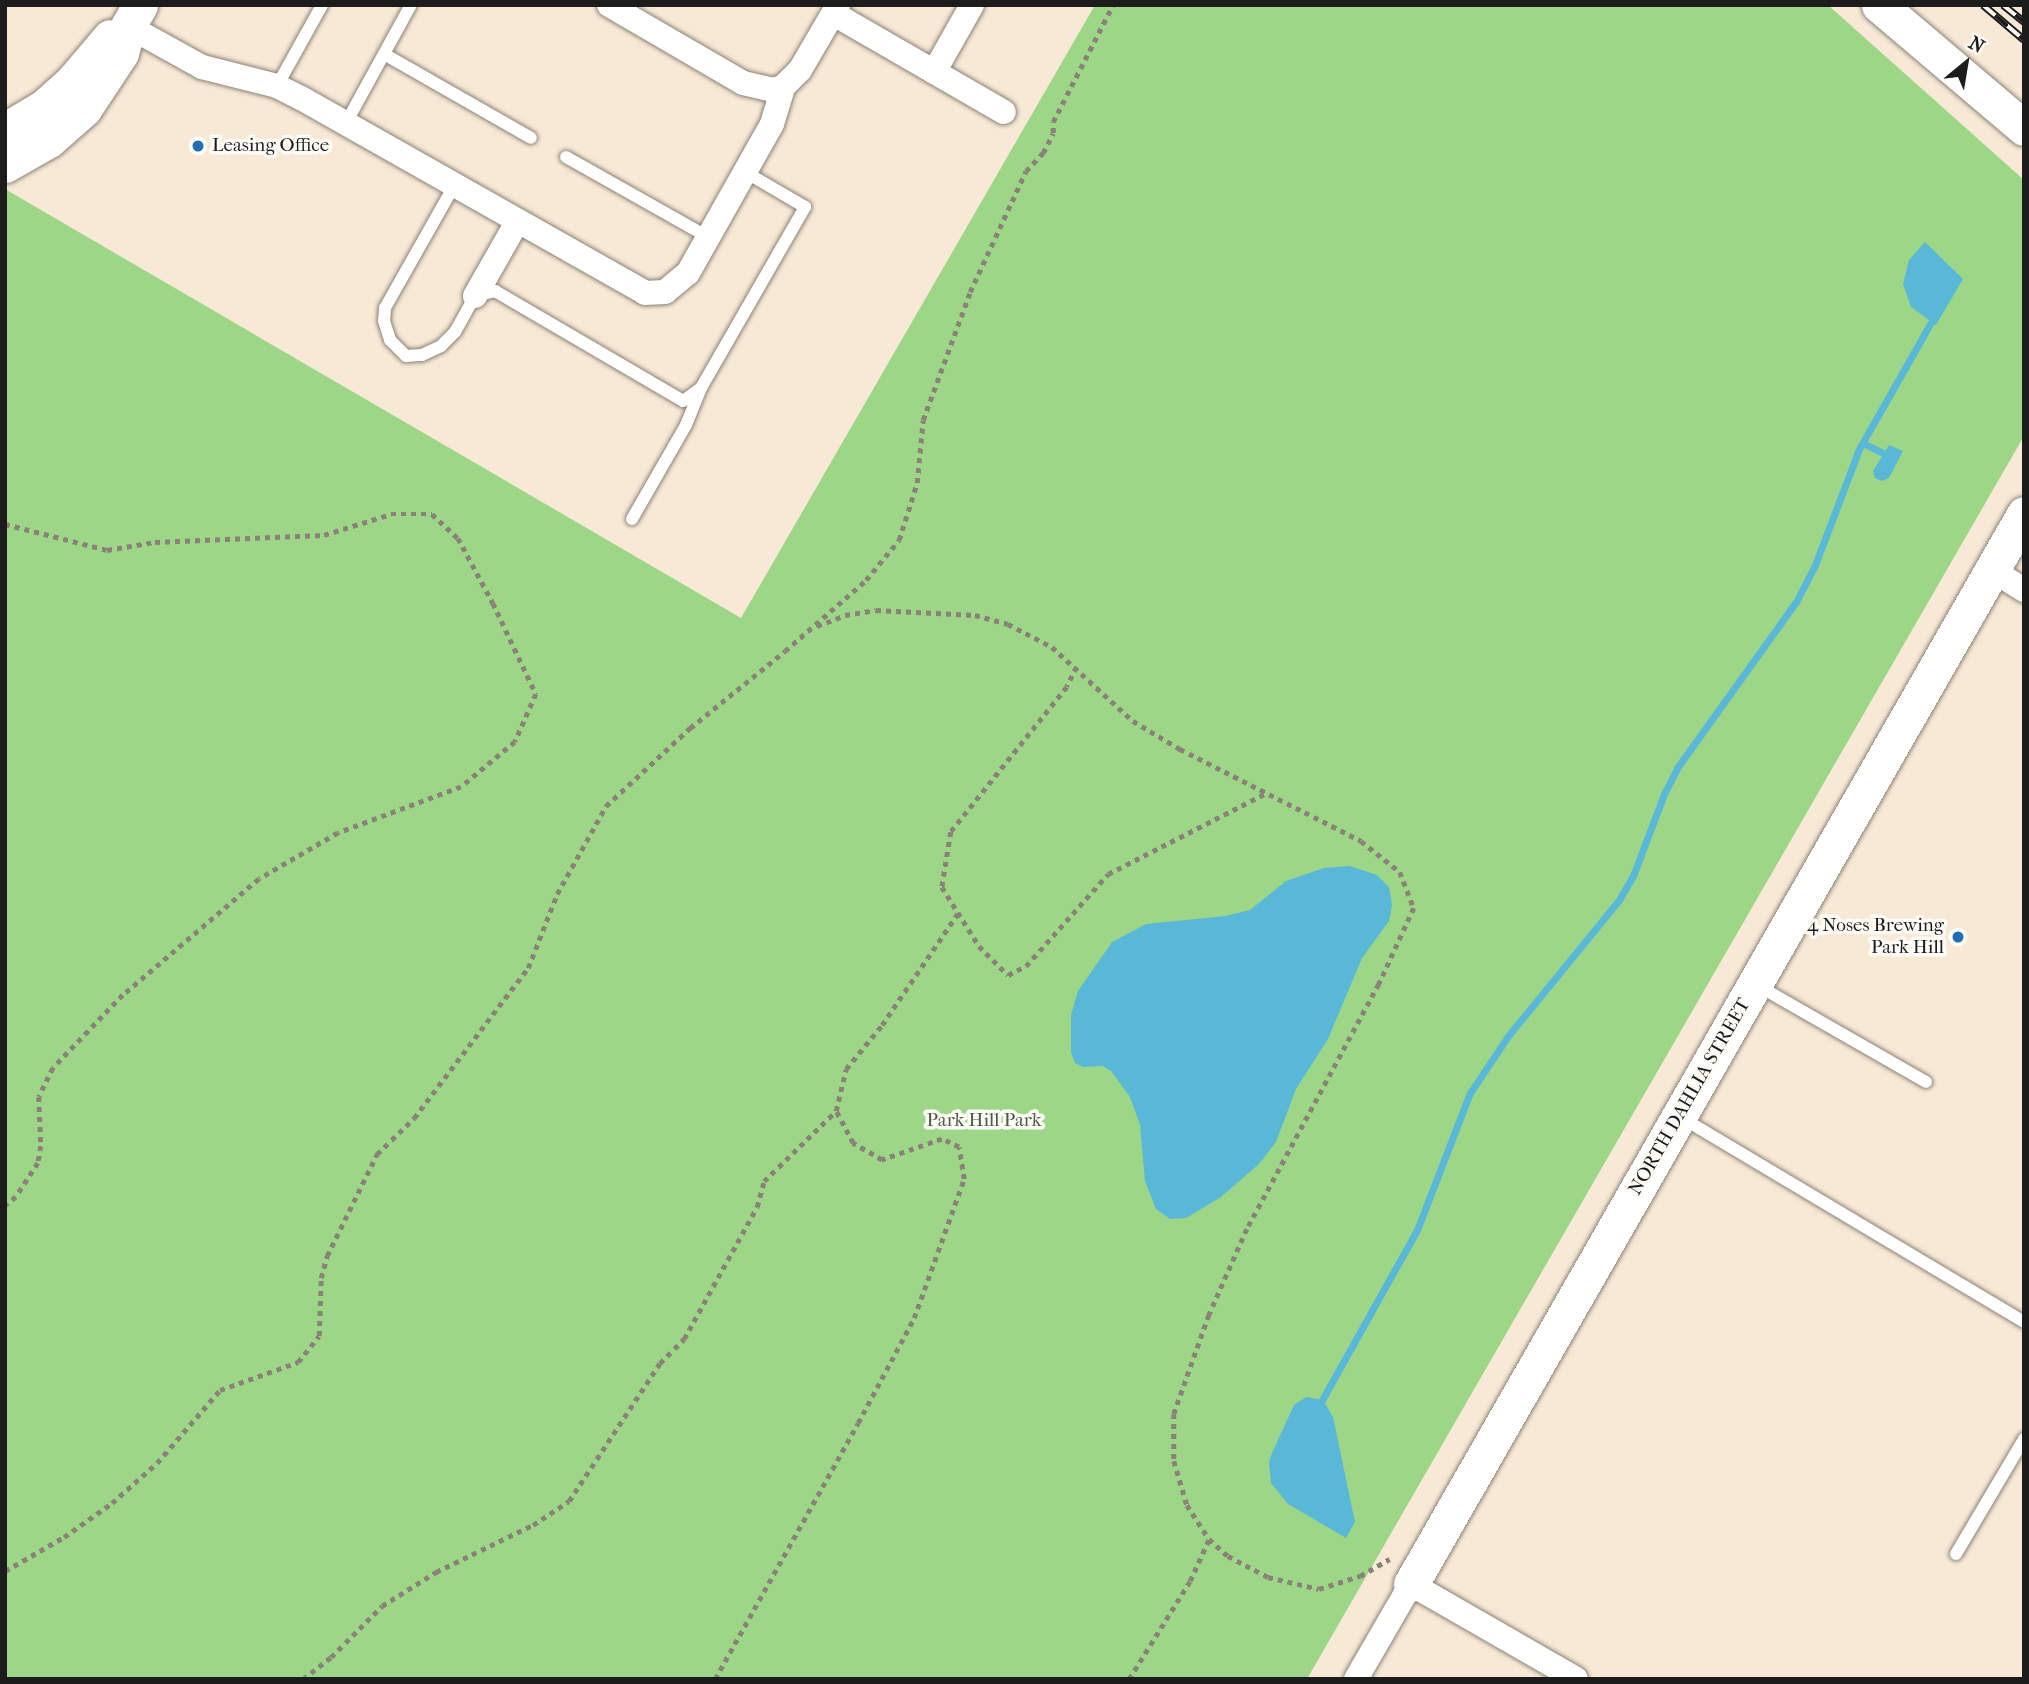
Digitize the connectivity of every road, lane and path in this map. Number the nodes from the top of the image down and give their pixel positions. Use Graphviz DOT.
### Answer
graph roads {
  1 [pos="322,5"];
  2 [pos="411,5"];
  3 [pos="609,5"];
  4 [pos="972,5"];
  5 [pos="1113,5"];
  6 [pos="1879,5"];
  7 [pos="836,9"];
  8 [pos="134,16"];
  9 [pos="384,54"];
  10 [pos="934,72"];
  11 [pos="277,86"];
  12 [pos="783,87"];
  13 [pos="1004,112"];
  14 [pos="346,123"];
  15 [pos="2024,128"];
  16 [pos="5,130"];
  17 [pos="531,138"];
  18 [pos="566,157"];
  19 [pos="5,165"];
  20 [pos="745,172"];
  21 [pos="454,186"];
  22 [pos="517,222"];
  23 [pos="708,237"];
  24 [pos="475,296"];
  25 [pos="701,388"];
  26 [pos="2024,514"];
  27 [pos="632,519"];
  28 [pos="5,524"];
  29 [pos="1992,570"];
  30 [pos="2024,590"];
  31 [pos="812,628"];
  32 [pos="1077,667"];
  33 [pos="1265,793"];
  34 [pos="958,913"];
  35 [pos="1755,984"];
  36 [pos="1926,1082"];
  37 [pos="836,1111"];
  38 [pos="1679,1116"];
  39 [pos="5,1206"];
  40 [pos="2024,1322"];
  41 [pos="2024,1439"];
  42 [pos="1209,1539"];
  43 [pos="1956,1554"];
  44 [pos="5,1571"];
  45 [pos="1400,1571"];
  46 [pos="303,1679"];
  47 [pos="715,1679"];
  48 [pos="1129,1679"];
  49 [pos="1356,1679"];
  50 [pos="1576,1679"];
  1 -- 11 [label="lane"];
  2 -- 9 [label="lane"];
  3 -- 12 [label="street"];
  4 -- 10 [label="street"];
  5 -- 31 [label="path"];
  6 -- 15 [label="street"];
  7 -- 10 [label="street"];
  7 -- 12 [label="street"];
  8 -- 11 [label="street"];
  8 -- 16 [label="street"];
  8 -- 19 [label="street"];
  9 -- 14 [label="lane"];
  9 -- 17 [label="lane"];
  10 -- 13 [label="street"];
  11 -- 14 [label="street"];
  12 -- 20 [label="street"];
  14 -- 21 [label="street"];
  18 -- 23 [label="lane"];
  20 -- 23 [label="street"];
  20 -- 25 [label="lane"];
  21 -- 22 [label="street"];
  21 -- 24 [label="lane"];
  22 -- 23 [label="street"];
  22 -- 24 [label="street"];
  24 -- 25 [label="lane"];
  25 -- 27 [label="lane"];
  26 -- 29 [label="street, NORTH DAHLIA STREET"];
  28 -- 39 [label="path"];
  29 -- 30 [label="street"];
  29 -- 35 [label="street, NORTH DAHLIA STREET"];
  31 -- 32 [label="path"];
  31 -- 44 [label="path"];
  32 -- 33 [label="path"];
  32 -- 34 [label="path"];
  33 -- 34 [label="path"];
  33 -- 42 [label="path"];
  34 -- 37 [label="path"];
  35 -- 36 [label="lane"];
  35 -- 38 [label="street, NORTH DAHLIA STREET"];
  37 -- 46 [label="path"];
  37 -- 47 [label="path"];
  38 -- 40 [label="lane"];
  38 -- 45 [label="street, NORTH DAHLIA STREET"];
  41 -- 43 [label="lane"];
  42 -- 45 [label="path"];
  42 -- 48 [label="path"];
  45 -- 49 [label="street, NORTH DAHLIA STREET"];
  45 -- 50 [label="street"];
}
